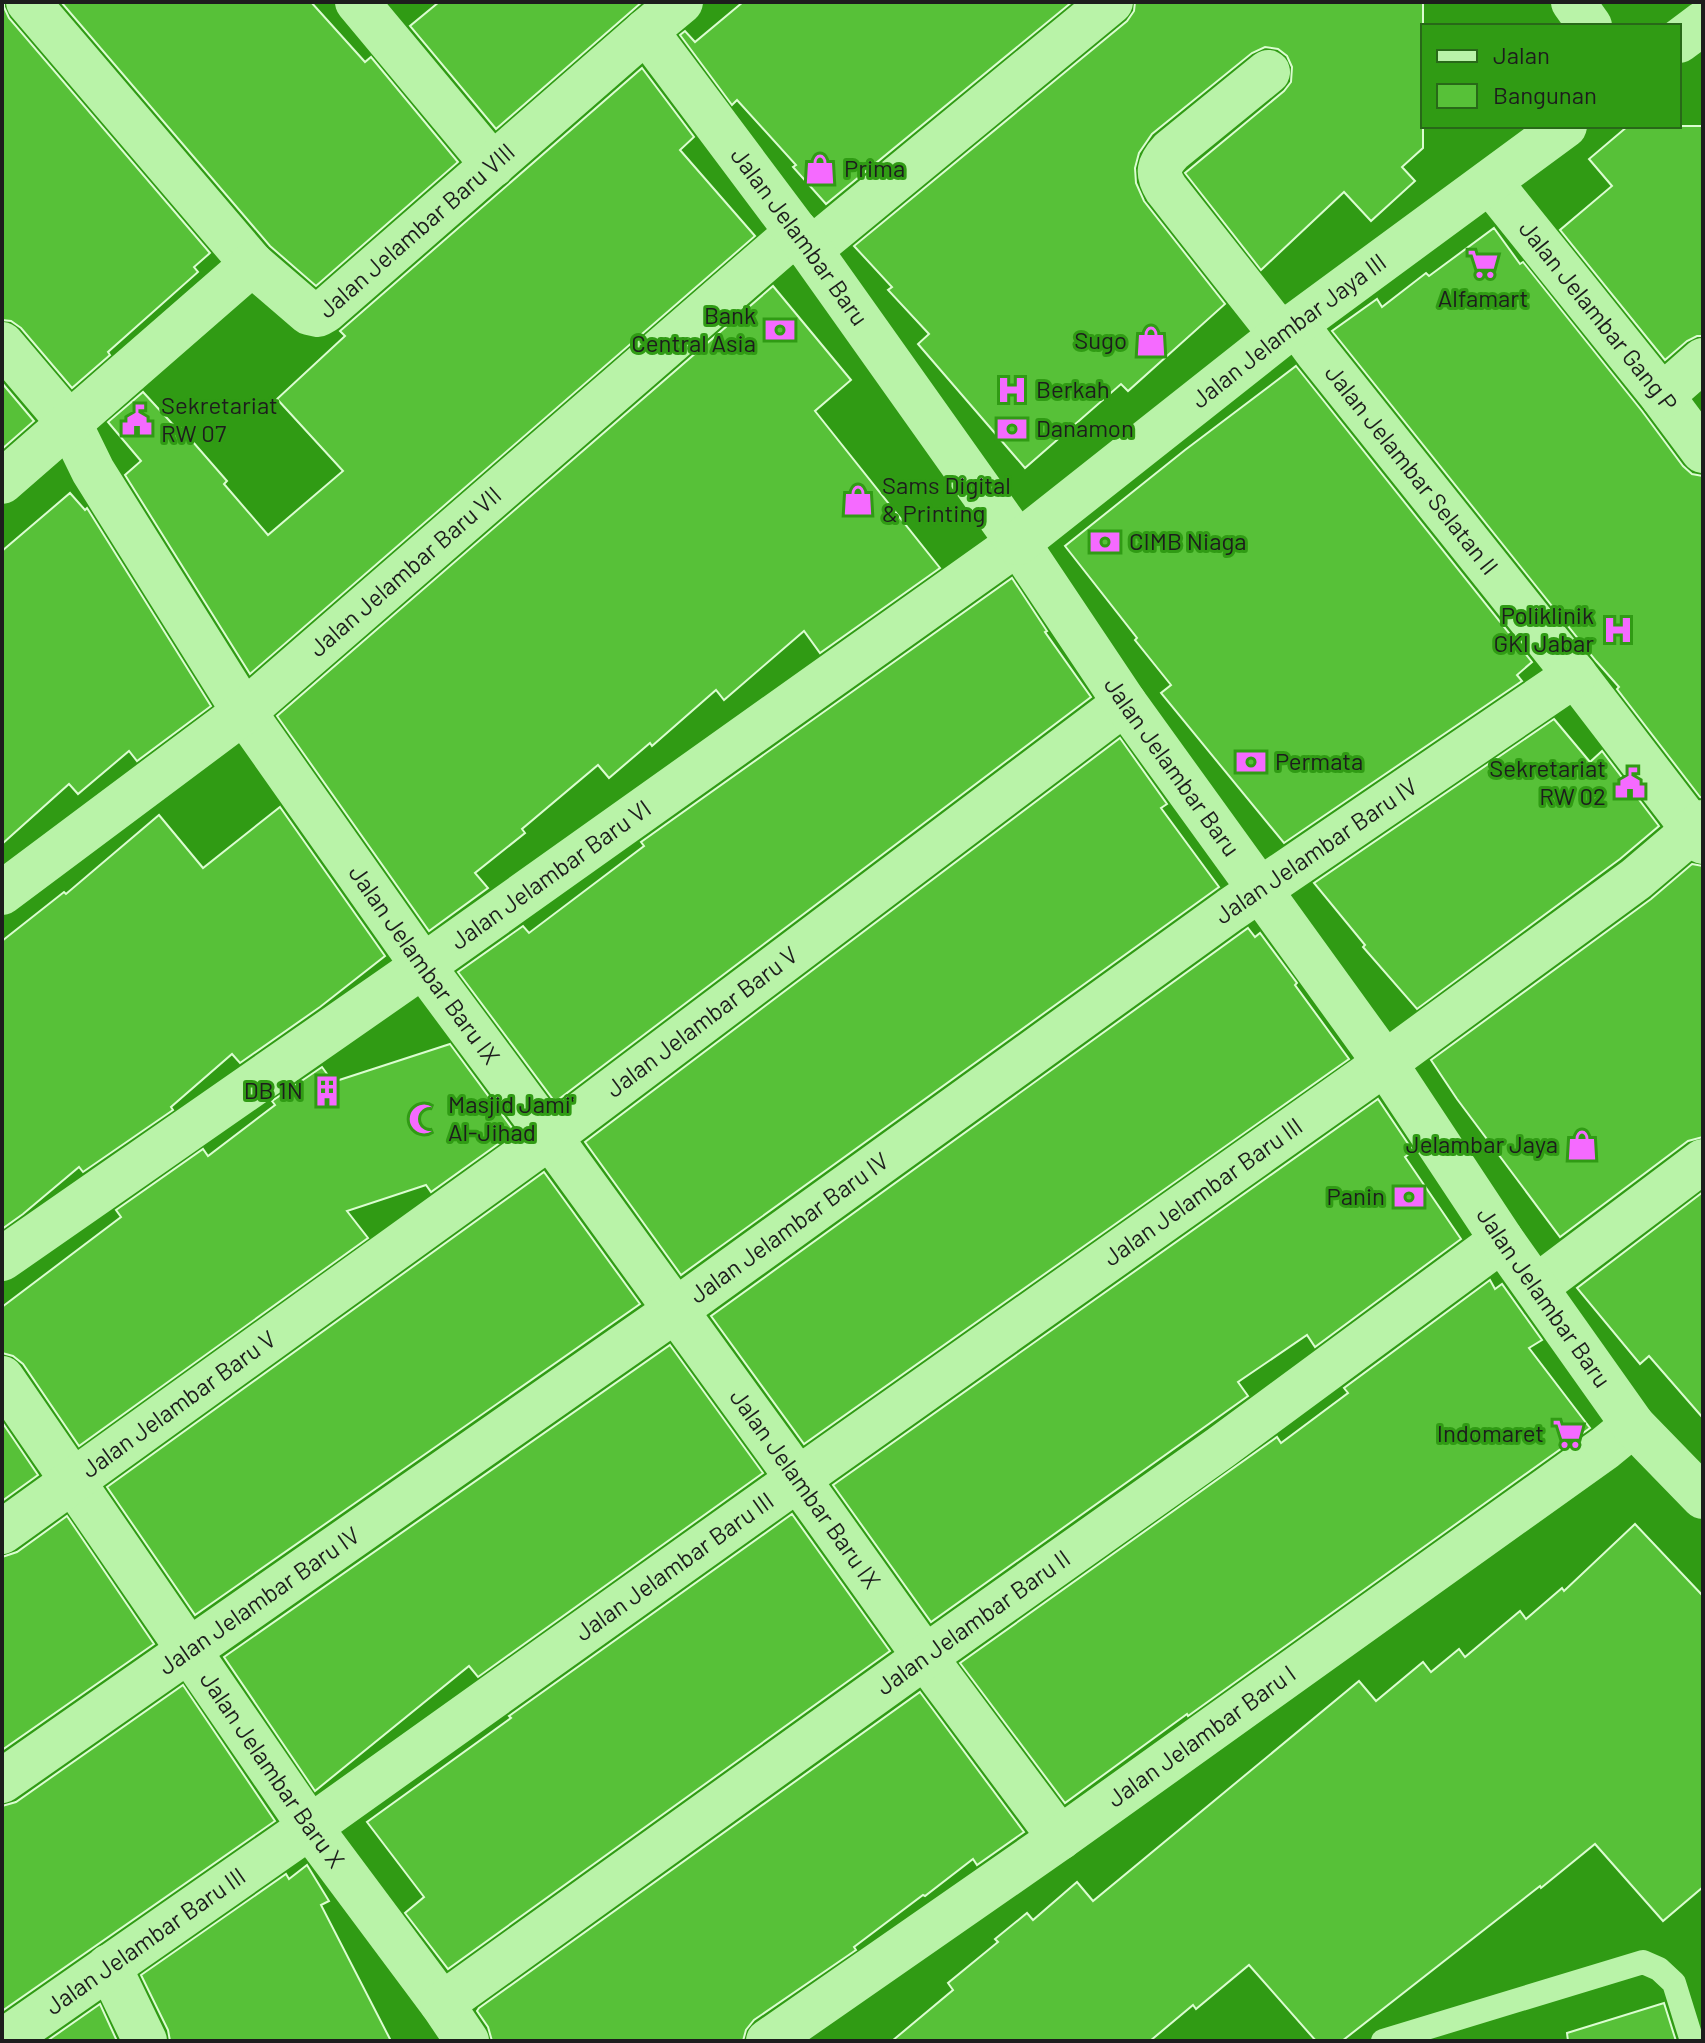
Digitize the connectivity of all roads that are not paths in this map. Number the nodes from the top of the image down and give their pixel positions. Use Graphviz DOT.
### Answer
graph roads {
  1 [pos="28,2"];
  2 [pos="357,2"];
  3 [pos="1111,2"];
  4 [pos="1573,2"];
  5 [pos="668,10"];
  6 [pos="1703,23"];
  7 [pos="1589,24"];
  8 [pos="1681,40"];
  9 [pos="1268,72"];
  10 [pos="1562,128"];
  11 [pos="493,165"];
  12 [pos="1490,182"];
  13 [pos="804,241"];
  14 [pos="252,264"];
  15 [pos="1289,330"];
  16 [pos="2,344"];
  17 [pos="1703,360"];
  18 [pos="1662,396"];
  19 [pos="70,424"];
  20 [pos="1703,451"];
  21 [pos="2,482"];
  22 [pos="1018,543"];
  23 [pos="1575,675"];
  24 [pos="1125,703"];
  25 [pos="244,712"];
  26 [pos="1700,831"];
  27 [pos="1260,889"];
  28 [pos="2,893"];
  29 [pos="423,966"];
  30 [pos="1385,1063"];
  31 [pos="550,1137"];
  32 [pos="1703,1161"];
  33 [pos="1502,1240"];
  34 [pos="2,1259"];
  35 [pos="1536,1287"];
  36 [pos="676,1310"];
  37 [pos="2,1378"];
  38 [pos="1633,1425"];
  39 [pos="798,1479"];
  40 [pos="74,1482"];
  41 [pos="1703,1497"];
  42 [pos="2,1532"];
  43 [pos="189,1649"];
  44 [pos="925,1657"];
  45 [pos="2,1781"];
  46 [pos="310,1827"];
  47 [pos="1060,1838"];
  48 [pos="109,1966"];
  49 [pos="442,2004"];
  50 [pos="1420,2035"];
  51 [pos="3,2041"];
  52 [pos="145,2041"];
  53 [pos="467,2041"];
  54 [pos="768,2041"];
  55 [pos="1383,2041"];
  56 [pos="1692,2041"];
  1 -- 14 [label="street"];
  2 -- 11 [label="street"];
  3 -- 13 [label="street, Jalan Jelambar Baru VII"];
  4 -- 7 [label="street"];
  5 -- 11 [label="street, Jalan Jelambar Baru VIII"];
  5 -- 13 [label="street, Jalan Jelambar Baru"];
  6 -- 8 [label="street"];
  9 -- 15 [label="street, Jalan Jelambar Selatan II"];
  10 -- 12 [label="street, Jalan Jelambar Jaya III"];
  11 -- 14 [label="street, Jalan Jelambar Baru VIII"];
  12 -- 15 [label="street, Jalan Jelambar Jaya III"];
  12 -- 18 [label="street, Jalan Jelambar Gang P"];
  13 -- 22 [label="street, Jalan Jelambar Baru"];
  13 -- 25 [label="street, Jalan Jelambar Baru VII"];
  14 -- 19 [label="street"];
  15 -- 22 [label="street, Jalan Jelambar Jaya III"];
  15 -- 23 [label="street, Jalan Jelambar Selatan II"];
  16 -- 19 [label="street, Jalan Jelambar Baru IX"];
  17 -- 18 [label="street"];
  18 -- 20 [label="street, Jalan Jelambar Gang P"];
  19 -- 21 [label="street"];
  19 -- 25 [label="street, Jalan Jelambar Baru IX"];
  22 -- 24 [label="street, Jalan Jelambar Baru"];
  22 -- 29 [label="street, Jalan Jelambar Baru VI"];
  23 -- 26 [label="street, Jalan Jelambar Selatan II"];
  23 -- 27 [label="street, Jalan Jelambar Baru IV"];
  24 -- 27 [label="street, Jalan Jelambar Baru"];
  24 -- 31 [label="street, Jalan Jelambar Baru V"];
  25 -- 28 [label="street, Jalan Jelambar Baru VII"];
  25 -- 29 [label="street, Jalan Jelambar Baru IX"];
  26 -- 30 [label="street, Jalan Jelambar Baru III"];
  27 -- 30 [label="street, Jalan Jelambar Baru"];
  27 -- 36 [label="street, Jalan Jelambar Baru IV"];
  29 -- 31 [label="street, Jalan Jelambar Baru IX"];
  29 -- 34 [label="street, Jalan Jelambar Baru VI"];
  30 -- 33 [label="street, Jalan Jelambar Baru"];
  30 -- 39 [label="street, Jalan Jelambar Baru III"];
  31 -- 36 [label="street, Jalan Jelambar Baru IX"];
  31 -- 40 [label="street, Jalan Jelambar Baru V"];
  32 -- 35 [label="street"];
  33 -- 35 [label="street, Jalan Jelambar Baru"];
  33 -- 44 [label="street, Jalan Jelambar Baru II"];
  35 -- 38 [label="street, Jalan Jelambar Baru"];
  36 -- 39 [label="street, Jalan Jelambar Baru IX"];
  36 -- 43 [label="street, Jalan Jelambar Baru IV"];
  37 -- 40 [label="street, Jalan Jelambar Baru X"];
  38 -- 41 [label="street, Jalan Jelambar Baru"];
  38 -- 47 [label="street, Jalan Jelambar Baru I"];
  39 -- 44 [label="street, Jalan Jelambar Baru IX"];
  39 -- 46 [label="street, Jalan Jelambar Baru III"];
  40 -- 42 [label="street, Jalan Jelambar Baru V"];
  40 -- 43 [label="street, Jalan Jelambar Baru X"];
  43 -- 45 [label="street, Jalan Jelambar Baru IV"];
  43 -- 46 [label="street, Jalan Jelambar Baru X"];
  44 -- 47 [label="street, Jalan Jelambar Baru IX"];
  44 -- 49 [label="street, Jalan Jelambar Baru II"];
  46 -- 48 [label="street, Jalan Jelambar Baru III"];
  46 -- 49 [label="street, Jalan Jelambar Baru X"];
  47 -- 54 [label="street, Jalan Jelambar Baru I"];
  48 -- 51 [label="street, Jalan Jelambar Baru III"];
  48 -- 52 [label="street"];
  49 -- 53 [label="street, Jalan Jelambar Baru X"];
  50 -- 55 [label="lane"];
  50 -- 56 [label="lane"];
}
